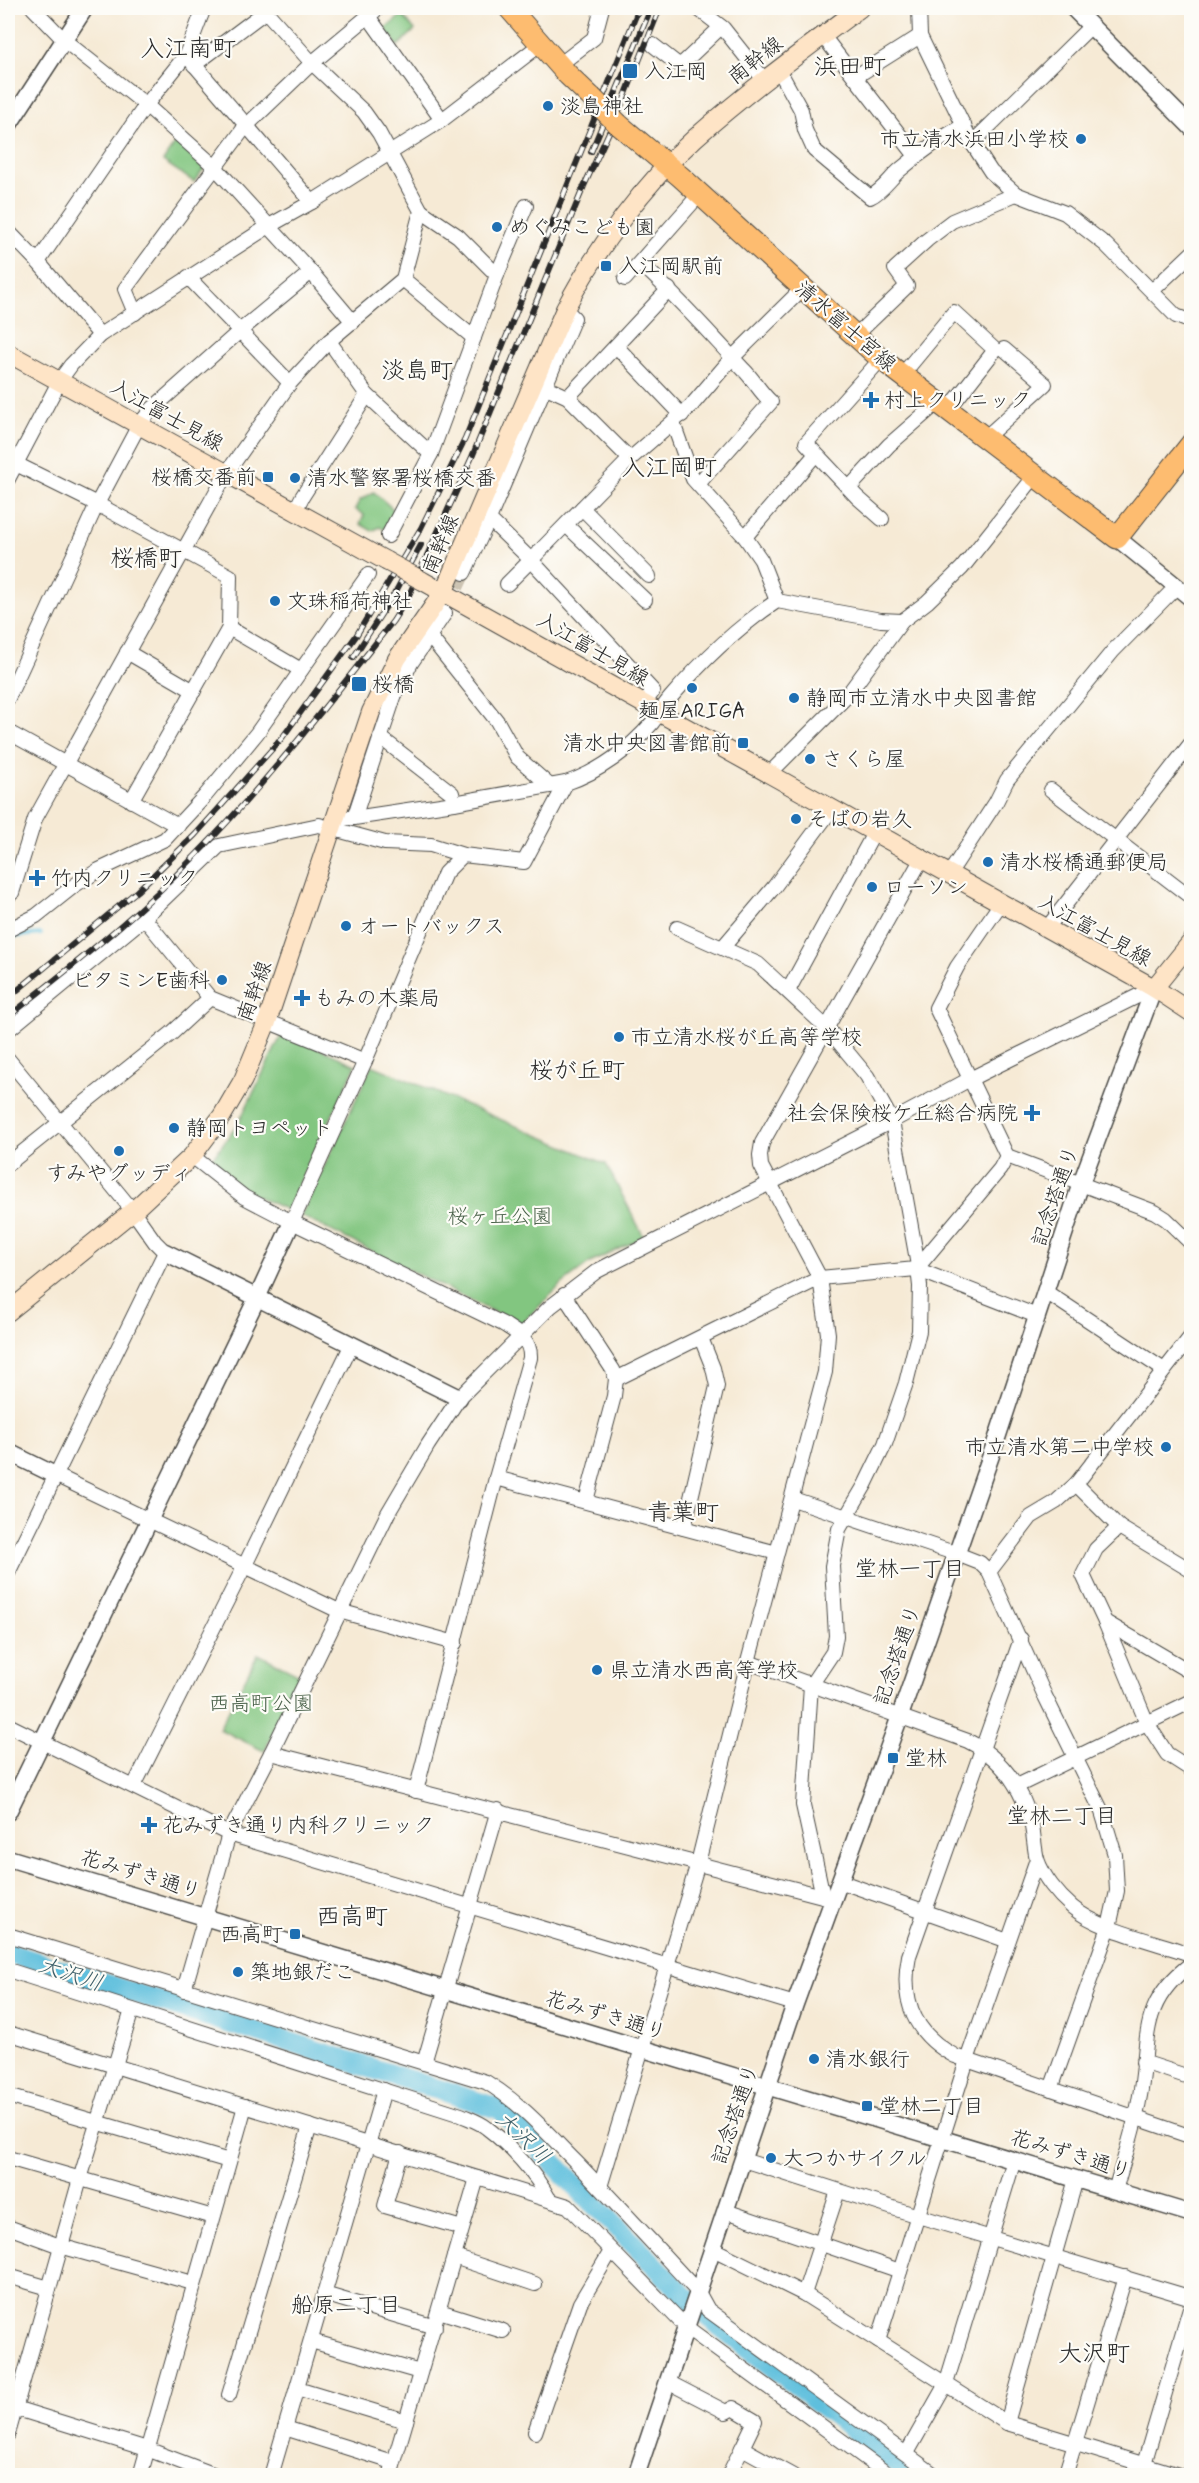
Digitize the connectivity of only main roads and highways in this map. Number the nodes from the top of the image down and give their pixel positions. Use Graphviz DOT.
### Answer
graph roads {
  1 [pos="508,8"];
  2 [pos="860,8"];
  3 [pos="668,166"];
  4 [pos="8,353"];
  5 [pos="1191,443"];
  6 [pos="444,591"];
  7 [pos="1191,941"];
  8 [pos="1154,988"];
  9 [pos="1191,1013"];
  10 [pos="8,1312"];
  1 -- 3 [label="main road, 清水富士宮線, bridge"];
  2 -- 3 [label="main road, 南幹線"];
  3 -- 5 [label="main road, 清水富士宮線"];
  3 -- 6 [label="main road, 南幹線"];
  4 -- 6 [label="main road, 入江富士見線, bridge"];
  6 -- 8 [label="main road, 入江富士見線"];
  6 -- 10 [label="main road, 南幹線"];
  7 -- 8 [label="main road, 記念塔通り"];
  8 -- 9 [label="main road, 入江富士見線"];
}
